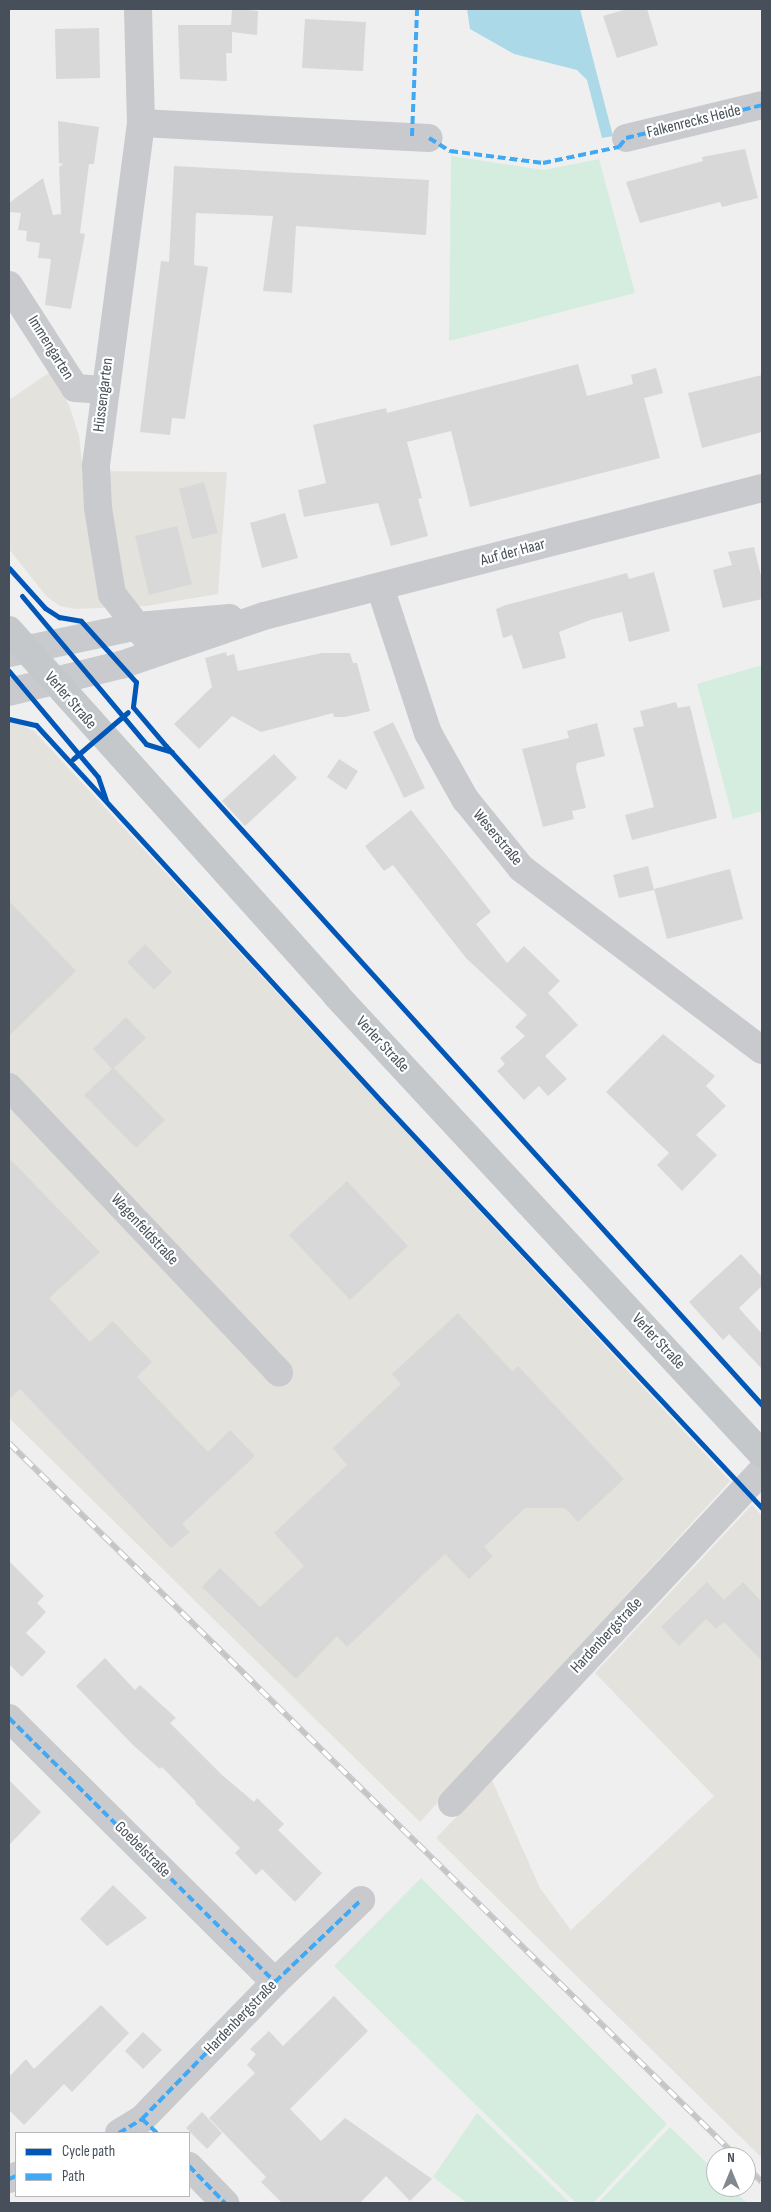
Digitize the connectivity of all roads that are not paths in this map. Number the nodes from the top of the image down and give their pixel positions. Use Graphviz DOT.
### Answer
graph roads {
  1 [pos="138,9"];
  2 [pos="762,105"];
  3 [pos="141,123"];
  4 [pos="429,138"];
  5 [pos="626,138"];
  6 [pos="9,285"];
  7 [pos="104,390"];
  8 [pos="762,488"];
  9 [pos="380,587"];
  10 [pos="264,616"];
  11 [pos="138,626"];
  12 [pos="14,644"];
  13 [pos="157,652"];
  14 [pos="53,682"];
  15 [pos="9,692"];
  16 [pos="762,1050"];
  17 [pos="9,1087"];
  18 [pos="279,1373"];
  19 [pos="762,1454"];
  20 [pos="762,1470"];
  21 [pos="9,1718"];
  22 [pos="452,1803"];
  23 [pos="361,1900"];
  24 [pos="275,1982"];
  25 [pos="149,2126"];
  26 [pos="123,2132"];
  27 [pos="190,2167"];
  28 [pos="225,2203"];
  1 -- 3 [label="street, Hüssengarten"];
  2 -- 5 [label="street, Falkenrecks Heide"];
  3 -- 4 [label="street"];
  3 -- 7 [label="street, Hüssengarten"];
  6 -- 7 [label="street, Immengarten"];
  7 -- 11 [label="street, Hüssengarten"];
  8 -- 9 [label="street, Auf der Haar"];
  9 -- 10 [label="street, Auf der Haar"];
  9 -- 16 [label="street, Weserstraße"];
  10 -- 11 [label="street, Auf der Haar"];
  10 -- 13 [label="street, Auf der Haar"];
  11 -- 12 [label="street, Auf der Haar"];
  11 -- 13 [label="street, Hüssengarten"];
  12 -- 14 [label="main road, Verler Straße"];
  13 -- 14 [label="street, Auf der Haar"];
  14 -- 15 [label="street, Auf der Haar"];
  14 -- 19 [label="main road, Verler Straße"];
  17 -- 18 [label="street, Wagenfeldstraße"];
  20 -- 22 [label="street, Hardenbergstraße"];
  21 -- 24 [label="street, Goebelstraße"];
  23 -- 24 [label="street, Hardenbergstraße"];
  24 -- 25 [label="street, Hardenbergstraße"];
  25 -- 26 [label="street, Hardenbergstraße"];
  27 -- 28 [label="street"];
}
